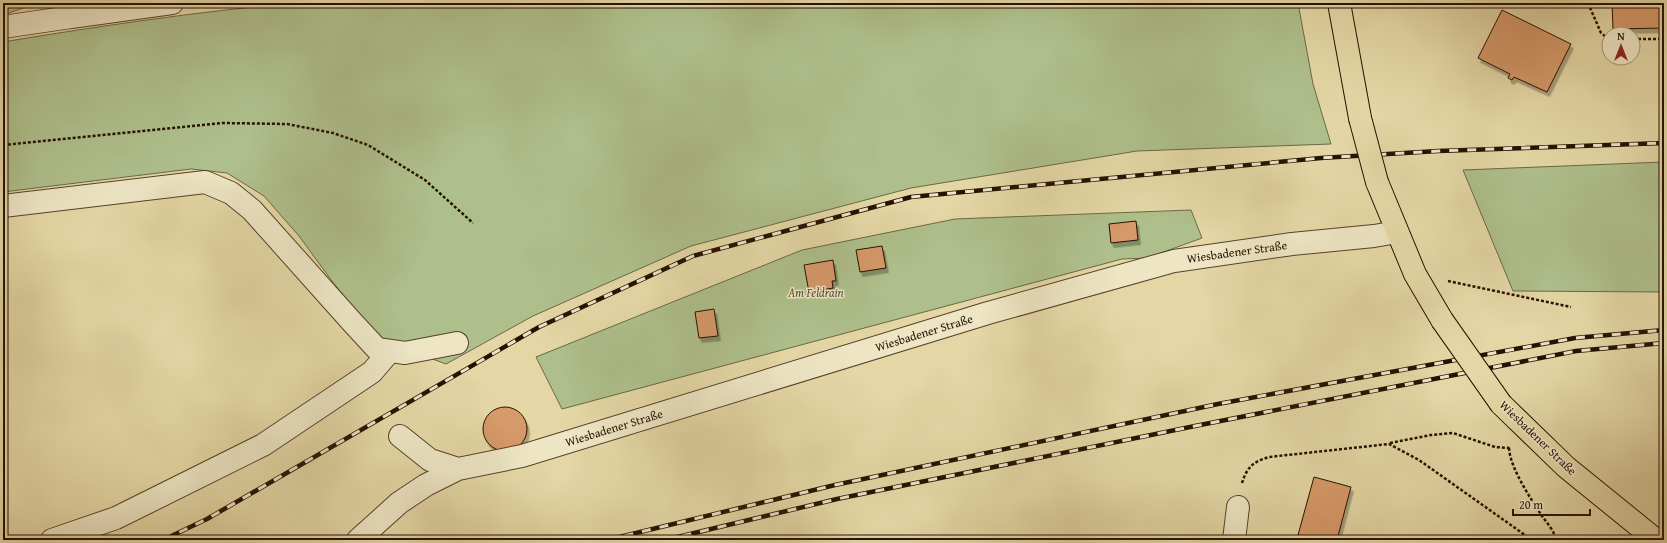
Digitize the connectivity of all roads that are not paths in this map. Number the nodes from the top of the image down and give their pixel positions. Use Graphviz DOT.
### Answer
graph roads {
  1 [pos="172,3"];
  2 [pos="1339,3"];
  3 [pos="68,10"];
  4 [pos="3,27"];
  5 [pos="3,206"];
  6 [pos="1397,232"];
  7 [pos="457,342"];
  8 [pos="390,351"];
  9 [pos="400,436"];
  10 [pos="458,470"];
  11 [pos="1238,507"];
  12 [pos="52,540"];
  13 [pos="358,540"];
  14 [pos="1234,540"];
  15 [pos="1656,540"];
  1 -- 3 [label="street"];
  2 -- 6 [label="main road, Wiesbadener Straße, bridge"];
  3 -- 4 [label="street"];
  5 -- 8 [label="street"];
  6 -- 10 [label="street, Wiesbadener Straße"];
  6 -- 15 [label="main road, Wiesbadener Straße, bridge"];
  7 -- 8 [label="street"];
  8 -- 12 [label="street"];
  9 -- 10 [label="street"];
  10 -- 13 [label="street, Wiesbadener Straße"];
  11 -- 14 [label="street"];
}
